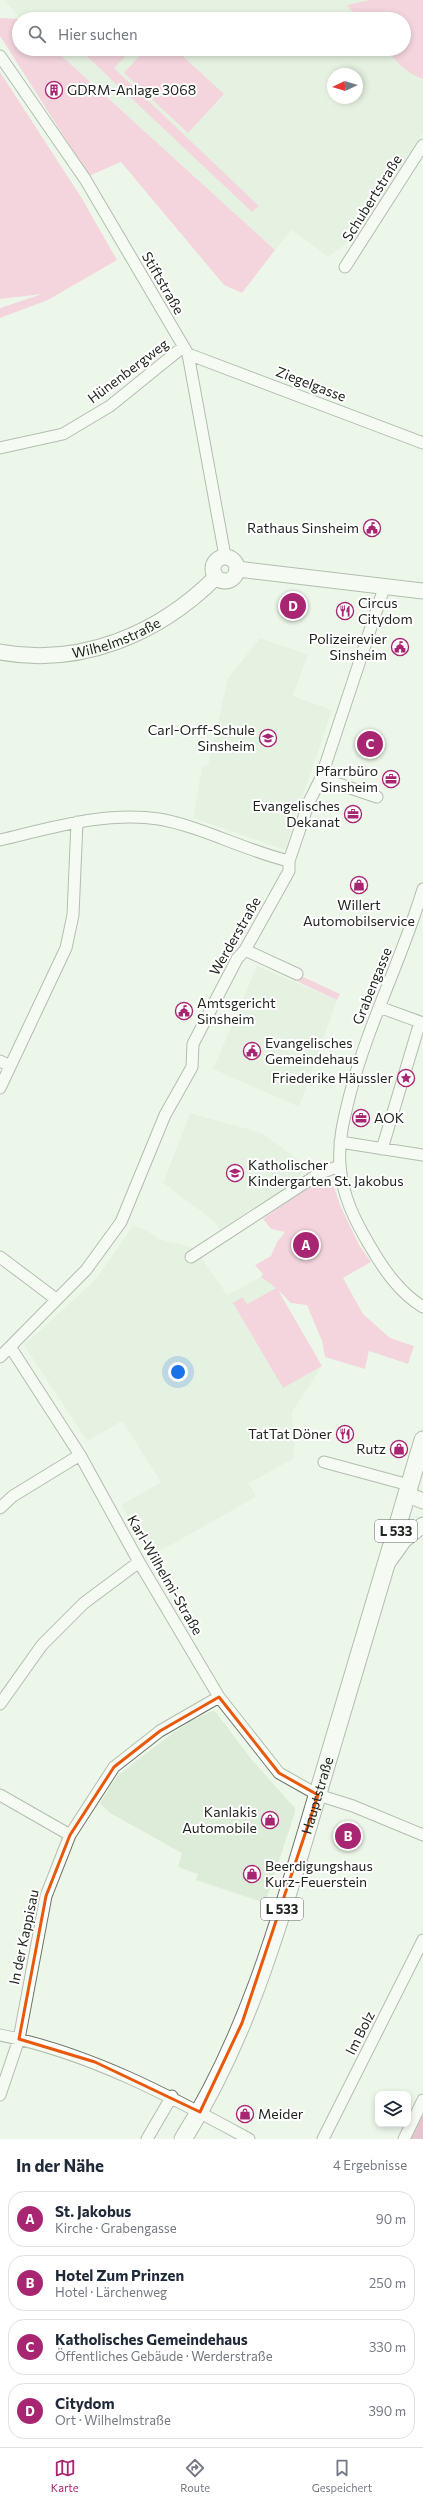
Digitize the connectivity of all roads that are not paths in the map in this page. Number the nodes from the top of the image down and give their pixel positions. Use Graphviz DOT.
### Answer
graph roads {
  1 [pos="0,56"];
  2 [pos="423,145"];
  3 [pos="345,268"];
  4 [pos="186,351"];
  5 [pos="423,443"];
  6 [pos="0,448"];
  7 [pos="225,556"];
  8 [pos="237,569"];
  9 [pos="216,577"];
  10 [pos="384,585"];
  11 [pos="423,591"];
  12 [pos="0,652"];
  13 [pos="321,778"];
  14 [pos="377,797"];
  15 [pos="77,822"];
  16 [pos="0,840"];
  17 [pos="289,861"];
  18 [pos="423,889"];
  19 [pos="245,950"];
  20 [pos="297,974"];
  21 [pos="379,1007"];
  22 [pos="422,1022"];
  23 [pos="0,1060"];
  24 [pos="10,1066"];
  25 [pos="0,1088"];
  26 [pos="340,1142"];
  27 [pos="382,1149"];
  28 [pos="423,1155"];
  29 [pos="340,1166"];
  30 [pos="0,1257"];
  31 [pos="191,1257"];
  32 [pos="56,1299"];
  33 [pos="423,1307"];
  34 [pos="12,1348"];
  35 [pos="0,1357"];
  36 [pos="423,1440"];
  37 [pos="80,1455"];
  38 [pos="324,1462"];
  39 [pos="407,1489"];
  40 [pos="423,1501"];
  41 [pos="0,1508"];
  42 [pos="423,1525"];
  43 [pos="139,1562"];
  44 [pos="385,1567"];
  45 [pos="219,1697"];
  46 [pos="0,1704"];
  47 [pos="0,1795"];
  48 [pos="318,1795"];
  49 [pos="70,1835"];
  50 [pos="423,1835"];
  51 [pos="423,1940"];
  52 [pos="0,2035"];
  53 [pos="19,2039"];
  54 [pos="0,2095"];
  55 [pos="172,2096"];
  56 [pos="423,2100"];
  57 [pos="200,2112"];
  58 [pos="148,2139"];
  59 [pos="183,2139"];
  60 [pos="249,2139"];
  61 [pos="323,2139"];
  62 [pos="404,2139"];
  1 -- 4 [label="street, Stiftstraße"];
  2 -- 3 [label="street, Schubertstraße"];
  4 -- 5 [label="street, Ziegelgasse"];
  4 -- 6 [label="street, Hünenbergweg"];
  4 -- 7 [label="street, Stiftstraße"];
  7 -- 8 [label="main road"];
  7 -- 9 [label="main road"];
  8 -- 9 [label="main road"];
  8 -- 10 [label="main road"];
  9 -- 12 [label="main road, Wilhelmstraße"];
  10 -- 11 [label="main road"];
  10 -- 13 [label="street, Werderstraße"];
  13 -- 14 [label="street"];
  13 -- 17 [label="street, Werderstraße"];
  15 -- 16 [label="street"];
  15 -- 17 [label="street"];
  15 -- 24 [label="street"];
  17 -- 19 [label="street, Werderstraße"];
  18 -- 21 [label="street, Grabengasse"];
  19 -- 20 [label="street"];
  19 -- 32 [label="street, Werderstraße"];
  21 -- 22 [label="street"];
  21 -- 26 [label="street, Grabengasse"];
  22 -- 27 [label="street"];
  23 -- 24 [label="street"];
  24 -- 25 [label="street"];
  26 -- 27 [label="street"];
  26 -- 29 [label="street, Grabengasse"];
  27 -- 28 [label="street"];
  29 -- 31 [label="street"];
  29 -- 33 [label="street, Grabengasse"];
  30 -- 32 [label="street"];
  32 -- 34 [label="street, Werderstraße"];
  34 -- 35 [label="street, Werderstraße"];
  34 -- 37 [label="street, Karl-Wilhelmi-Straße"];
  36 -- 39 [label="main road, Hauptstraße / L 533"];
  37 -- 41 [label="street"];
  37 -- 43 [label="street, Karl-Wilhelmi-Straße"];
  38 -- 39 [label="street"];
  39 -- 40 [label="main road, L 533"];
  39 -- 44 [label="main road, Hauptstraße / L 533"];
  42 -- 44 [label="main road"];
  43 -- 45 [label="street, Karl-Wilhelmi-Straße"];
  43 -- 46 [label="street"];
  44 -- 48 [label="main road, Hauptstraße / L 533"];
  45 -- 48 [label="street, Karl-Wilhelmi-Straße"];
  45 -- 49 [label="street, In der Kappisau"];
  47 -- 49 [label="street"];
  48 -- 50 [label="street, Karl-Wilhelmi-Straße"];
  48 -- 57 [label="main road, Hauptstraße / L 533"];
  49 -- 53 [label="street, In der Kappisau"];
  51 -- 61 [label="street, Im Bolz"];
  52 -- 53 [label="street"];
  53 -- 54 [label="street, In der Kappisau"];
  53 -- 55 [label="street"];
  55 -- 57 [label="street"];
  55 -- 58 [label="street"];
  56 -- 62 [label="street"];
  57 -- 59 [label="main road, Hauptstraße / L 533"];
  57 -- 60 [label="street"];
}
